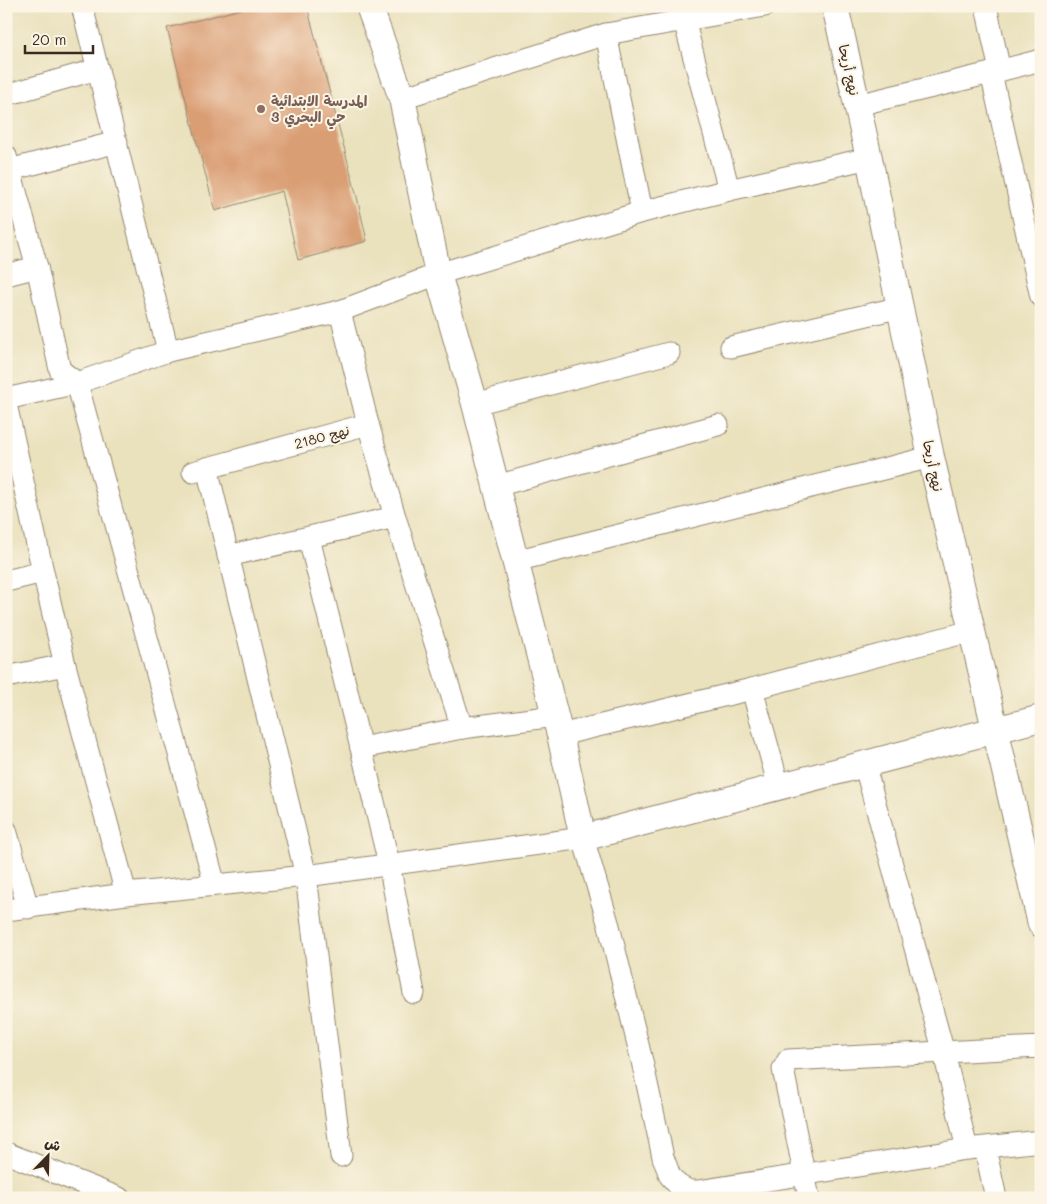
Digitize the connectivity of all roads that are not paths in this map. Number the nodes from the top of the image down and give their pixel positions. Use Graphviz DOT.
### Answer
graph roads {
  1 [pos="82,6"];
  2 [pos="368,6"];
  3 [pos="765,6"];
  4 [pos="835,6"];
  5 [pos="986,6"];
  6 [pos="684,20"];
  7 [pos="606,34"];
  8 [pos="1041,60"];
  9 [pos="98,69"];
  10 [pos="996,72"];
  11 [pos="6,95"];
  12 [pos="402,98"];
  13 [pos="857,105"];
  14 [pos="117,142"];
  15 [pos="869,158"];
  16 [pos="8,166"];
  17 [pos="728,190"];
  18 [pos="642,212"];
  19 [pos="37,267"];
  20 [pos="438,274"];
  21 [pos="6,275"];
  22 [pos="1040,287"];
  23 [pos="901,307"];
  24 [pos="340,311"];
  25 [pos="731,347"];
  26 [pos="168,351"];
  27 [pos="670,354"];
  28 [pos="77,383"];
  29 [pos="6,399"];
  30 [pos="6,404"];
  31 [pos="475,404"];
  32 [pos="368,424"];
  33 [pos="718,425"];
  34 [pos="931,456"];
  35 [pos="496,486"];
  36 [pos="395,518"];
  37 [pos="310,538"];
  38 [pos="228,556"];
  39 [pos="515,561"];
  40 [pos="43,572"];
  41 [pos="6,581"];
  42 [pos="971,632"];
  43 [pos="65,665"];
  44 [pos="6,677"];
  45 [pos="752,689"];
  46 [pos="1041,718"];
  47 [pos="557,725"];
  48 [pos="462,728"];
  49 [pos="995,730"];
  50 [pos="362,748"];
  51 [pos="864,763"];
  52 [pos="779,787"];
  53 [pos="6,830"];
  54 [pos="583,838"];
  55 [pos="389,864"];
  56 [pos="306,876"];
  57 [pos="215,885"];
  58 [pos="126,894"];
  59 [pos="28,908"];
  60 [pos="6,910"];
  61 [pos="1041,924"];
  62 [pos="414,993"];
  63 [pos="1041,1047"];
  64 [pos="944,1053"];
  65 [pos="1041,1141"];
  66 [pos="976,1149"];
  67 [pos="6,1153"];
  68 [pos="341,1156"];
  69 [pos="803,1174"];
  70 [pos="119,1198"];
  71 [pos="808,1198"];
  72 [pos="996,1198"];
  1 -- 9 [label="street"];
  2 -- 12 [label="street"];
  3 -- 6 [label="street"];
  4 -- 13 [label="street, نهج أريحا"];
  5 -- 10 [label="street"];
  6 -- 7 [label="street"];
  6 -- 17 [label="street"];
  7 -- 12 [label="street"];
  7 -- 18 [label="street"];
  8 -- 10 [label="street"];
  9 -- 11 [label="street"];
  9 -- 14 [label="street"];
  10 -- 13 [label="street"];
  10 -- 22 [label="street"];
  12 -- 20 [label="street"];
  13 -- 15 [label="street, نهج أريحا"];
  14 -- 16 [label="street"];
  14 -- 26 [label="street"];
  15 -- 17 [label="street"];
  15 -- 23 [label="street, نهج أريحا"];
  16 -- 19 [label="street"];
  17 -- 18 [label="street"];
  18 -- 20 [label="street"];
  19 -- 21 [label="street"];
  19 -- 28 [label="street"];
  20 -- 24 [label="street"];
  20 -- 31 [label="street"];
  23 -- 25 [label="street"];
  23 -- 34 [label="street, نهج أريحا"];
  24 -- 26 [label="street"];
  24 -- 32 [label="street, نهج 2180"];
  26 -- 28 [label="street"];
  27 -- 31 [label="street"];
  28 -- 29 [label="street"];
  28 -- 57 [label="street"];
  30 -- 40 [label="street"];
  31 -- 35 [label="street"];
  32 -- 36 [label="street"];
  32 -- 38 [label="street, نهج 2180"];
  33 -- 35 [label="street"];
  34 -- 39 [label="street"];
  34 -- 42 [label="street, نهج أريحا"];
  35 -- 39 [label="street"];
  36 -- 37 [label="street"];
  36 -- 48 [label="street"];
  37 -- 38 [label="street"];
  37 -- 50 [label="street"];
  38 -- 56 [label="street"];
  39 -- 47 [label="street"];
  40 -- 41 [label="street"];
  40 -- 43 [label="street"];
  42 -- 45 [label="street"];
  42 -- 49 [label="street, نهج أريحا"];
  43 -- 44 [label="street"];
  43 -- 58 [label="street"];
  45 -- 47 [label="street"];
  45 -- 52 [label="street"];
  46 -- 49 [label="street"];
  47 -- 48 [label="street"];
  47 -- 54 [label="street"];
  48 -- 50 [label="street"];
  49 -- 51 [label="street"];
  49 -- 61 [label="street, نهج أريحا"];
  50 -- 55 [label="street"];
  51 -- 52 [label="street"];
  51 -- 64 [label="street"];
  52 -- 54 [label="street"];
  53 -- 59 [label="street"];
  54 -- 55 [label="street"];
  54 -- 69 [label="street"];
  55 -- 56 [label="street"];
  55 -- 62 [label="street"];
  56 -- 57 [label="street"];
  56 -- 68 [label="street"];
  57 -- 58 [label="street"];
  58 -- 59 [label="street"];
  59 -- 60 [label="street"];
  63 -- 64 [label="street"];
  64 -- 66 [label="street"];
  64 -- 69 [label="street"];
  65 -- 66 [label="street"];
  66 -- 69 [label="street"];
  66 -- 72 [label="street"];
  67 -- 70 [label="street"];
  69 -- 71 [label="street"];
}
